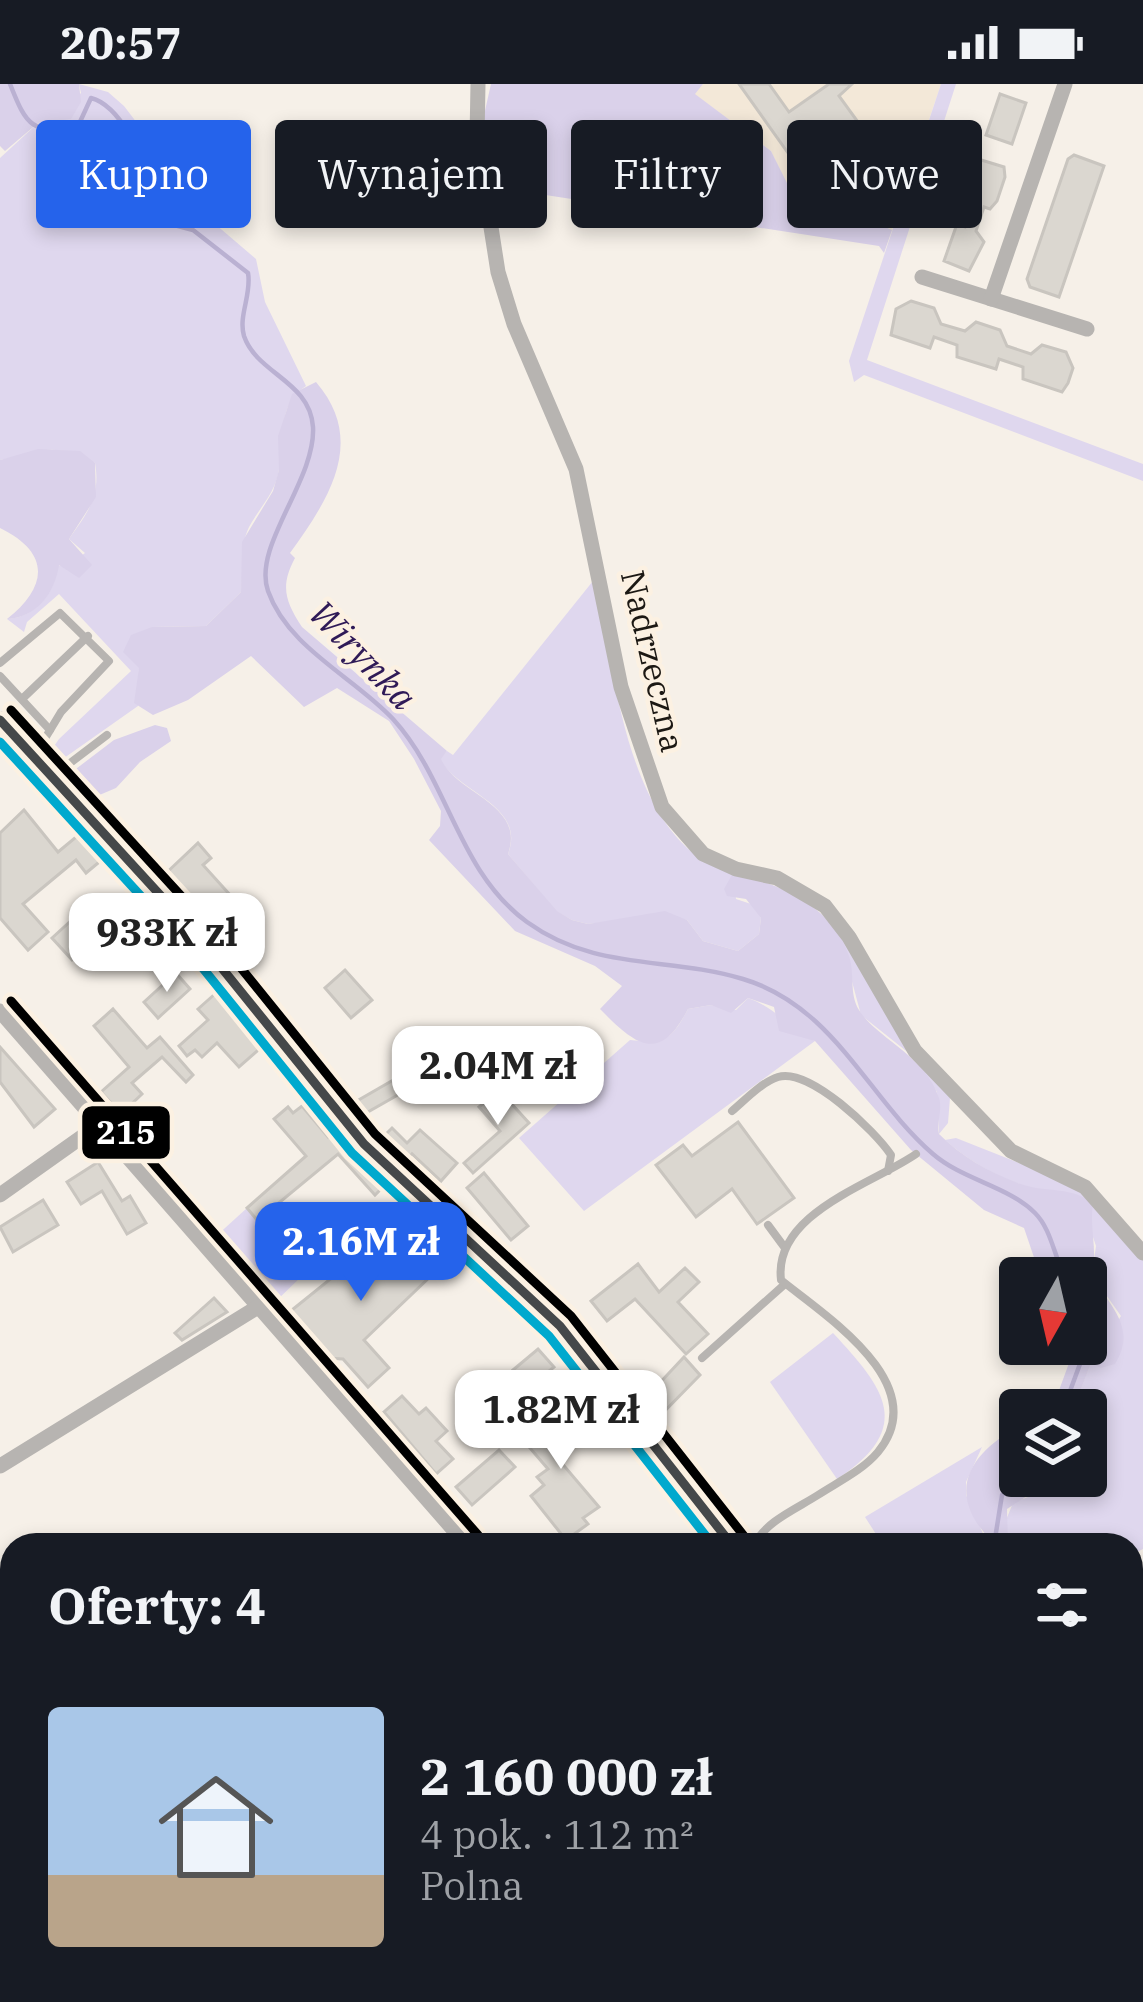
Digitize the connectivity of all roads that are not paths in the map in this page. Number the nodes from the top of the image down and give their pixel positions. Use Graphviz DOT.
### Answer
graph roads {
  1 [pos="478,84"];
  2 [pos="1065,84"];
  3 [pos="922,278"];
  4 [pos="991,299"];
  5 [pos="1087,329"];
  6 [pos="88,636"];
  7 [pos="0,663"];
  8 [pos="0,676"];
  9 [pos="22,699"];
  10 [pos="0,720"];
  11 [pos="50,730"];
  12 [pos="107,734"];
  13 [pos="34,756"];
  14 [pos="52,776"];
  15 [pos="0,1011"];
  16 [pos="732,1111"];
  17 [pos="100,1124"];
  18 [pos="916,1154"];
  19 [pos="887,1172"];
  20 [pos="0,1195"];
  21 [pos="768,1225"];
  22 [pos="785,1249"];
  23 [pos="1143,1253"];
  24 [pos="785,1284"];
  25 [pos="261,1305"];
  26 [pos="702,1358"];
  27 [pos="0,1466"];
  28 [pos="451,1533"];
  29 [pos="723,1533"];
  30 [pos="763,1533"];
  1 -- 23 [label="street, Nadrzeczna"];
  2 -- 4 [label="street"];
  3 -- 4 [label="street"];
  4 -- 5 [label="street"];
  6 -- 7 [label="lane"];
  6 -- 9 [label="lane"];
  6 -- 11 [label="lane"];
  8 -- 9 [label="lane"];
  9 -- 11 [label="lane"];
  10 -- 13 [label="street"];
  11 -- 13 [label="lane"];
  12 -- 14 [label="lane"];
  13 -- 14 [label="street"];
  14 -- 29 [label="street"];
  15 -- 17 [label="street"];
  16 -- 19 [label="lane"];
  17 -- 20 [label="street"];
  17 -- 25 [label="street"];
  18 -- 19 [label="lane"];
  19 -- 22 [label="lane"];
  21 -- 22 [label="lane"];
  22 -- 24 [label="lane"];
  24 -- 26 [label="lane"];
  24 -- 30 [label="lane"];
  25 -- 27 [label="street"];
  25 -- 28 [label="street"];
}
